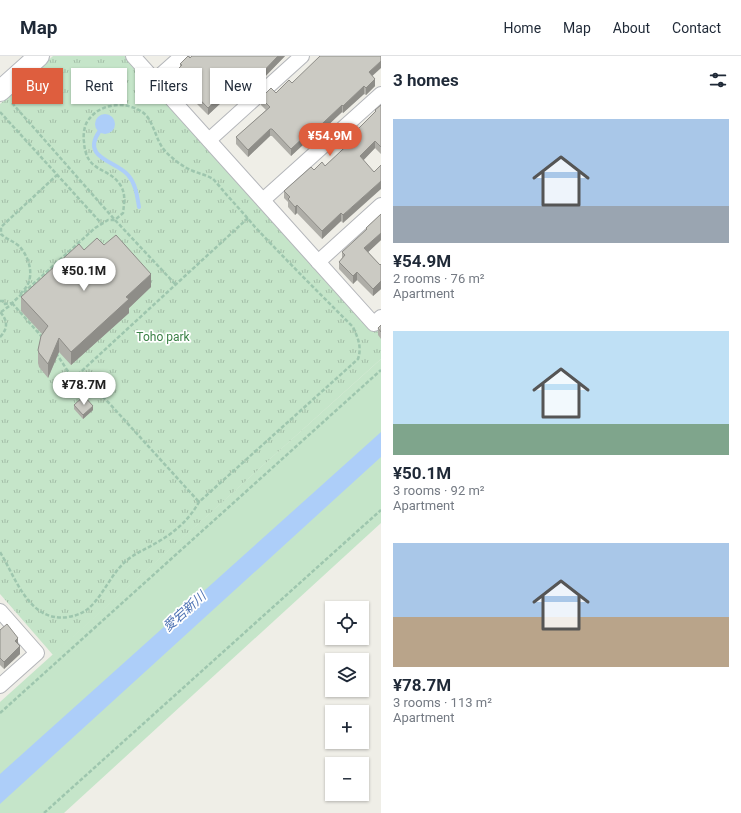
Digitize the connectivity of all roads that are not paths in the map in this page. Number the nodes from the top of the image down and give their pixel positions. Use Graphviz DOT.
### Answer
graph roads {
  1 [pos="39,56"];
  2 [pos="133,56"];
  3 [pos="182,56"];
  4 [pos="302,56"];
  5 [pos="144,68"];
  6 [pos="168,68"];
  7 [pos="0,91"];
  8 [pos="381,94"];
  9 [pos="177,104"];
  10 [pos="209,140"];
  11 [pos="262,200"];
  12 [pos="381,205"];
  13 [pos="318,262"];
  14 [pos="381,317"];
  15 [pos="0,611"];
  16 [pos="0,686"];
  1 -- 7 [label="street"];
  2 -- 5 [label="street"];
  3 -- 6 [label="street"];
  4 -- 10 [label="street"];
  8 -- 11 [label="street"];
  9 -- 10 [label="street"];
  10 -- 11 [label="street"];
  11 -- 13 [label="street"];
  12 -- 13 [label="street"];
  13 -- 14 [label="street"];
  15 -- 16 [label="street"];
}
